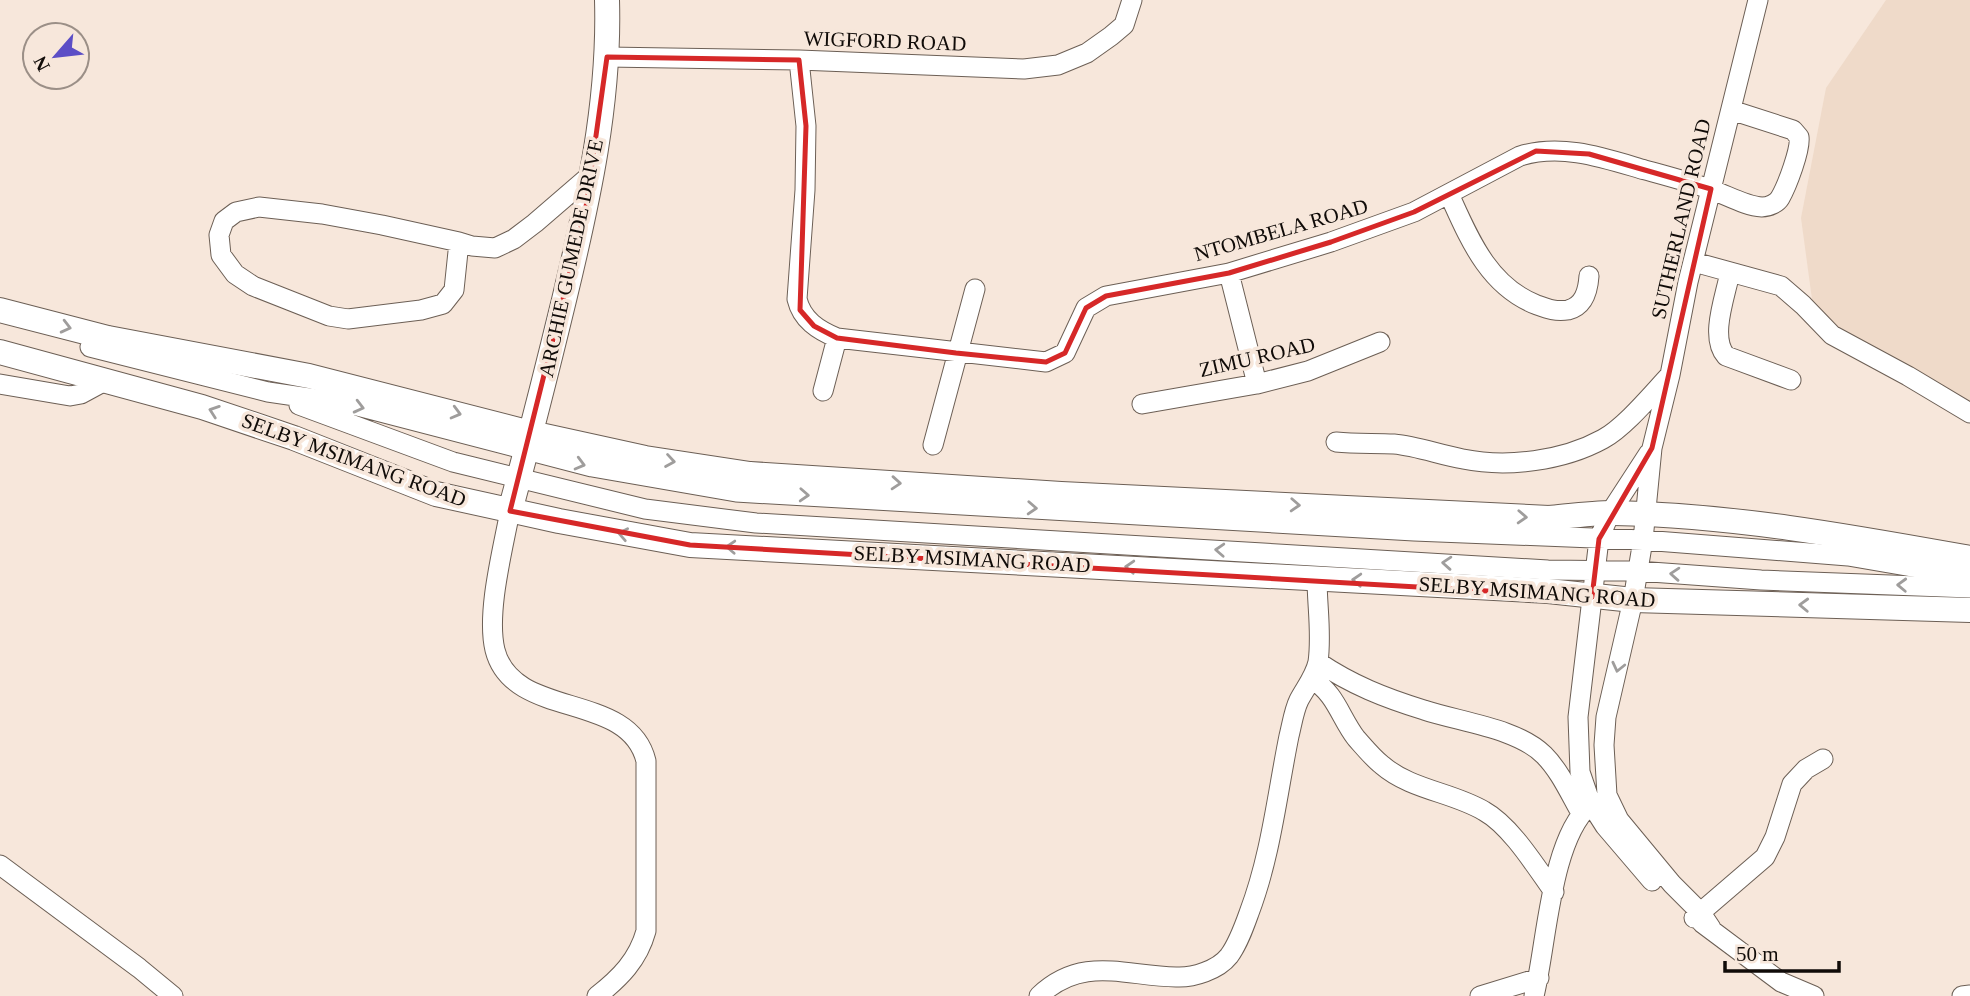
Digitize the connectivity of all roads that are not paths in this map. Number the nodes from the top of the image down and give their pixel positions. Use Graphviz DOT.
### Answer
graph roads {
  1 [pos="607,0"];
  2 [pos="1132,0"];
  3 [pos="1758,0"];
  4 [pos="607,57"];
  5 [pos="799,60"];
  6 [pos="1731,110"];
  7 [pos="593,173"];
  8 [pos="1711,189"];
  9 [pos="1448,194"];
  10 [pos="459,242"];
  11 [pos="1694,262"];
  12 [pos="1730,271"];
  13 [pos="1229,273"];
  14 [pos="1589,276"];
  15 [pos="975,289"];
  16 [pos="0,310"];
  17 [pos="837,338"];
  18 [pos="1380,342"];
  19 [pos="90,347"];
  20 [pos="0,352"];
  21 [pos="956,353"];
  22 [pos="1670,375"];
  23 [pos="1791,380"];
  24 [pos="105,381"];
  25 [pos="0,384"];
  26 [pos="1257,384"];
  27 [pos="824,391"];
  28 [pos="268,392"];
  29 [pos="1142,404"];
  30 [pos="1970,413"];
  31 [pos="529,441"];
  32 [pos="1336,442"];
  33 [pos="933,445"];
  34 [pos="1652,448"];
  35 [pos="519,479"];
  36 [pos="510,512"];
  37 [pos="1610,513"];
  38 [pos="1646,514"];
  39 [pos="1599,539"];
  40 [pos="1643,540"];
  41 [pos="1970,558"];
  42 [pos="1596,570"];
  43 [pos="1637,571"];
  44 [pos="1970,577"];
  45 [pos="1317,578"];
  46 [pos="1970,588"];
  47 [pos="1592,597"];
  48 [pos="1633,600"];
  49 [pos="1970,610"];
  50 [pos="1315,670"];
  51 [pos="1823,758"];
  52 [pos="1593,804"];
  53 [pos="0,865"];
  54 [pos="1554,891"];
  55 [pos="1702,920"];
  56 [pos="1537,987"];
  57 [pos="1970,995"];
  58 [pos="173,996"];
  59 [pos="597,996"];
  60 [pos="1039,996"];
  61 [pos="1480,996"];
  62 [pos="1814,996"];
  63 [pos="1962,996"];
  1 -- 4 [label="main road, ARCHIE GUMEDE DRIVE"];
  2 -- 5 [label="street, WIGFORD ROAD"];
  3 -- 6 [label="street, SUTHERLAND ROAD"];
  4 -- 5 [label="street, WIGFORD ROAD"];
  4 -- 7 [label="main road, ARCHIE GUMEDE DRIVE"];
  5 -- 17 [label="street, NTOMBELA ROAD"];
  6 -- 8 [label="street, SUTHERLAND ROAD"];
  6 -- 8 [label="street, NTOMBELA ROAD"];
  7 -- 10 [label="street"];
  7 -- 31 [label="main road, ARCHIE GUMEDE DRIVE"];
  8 -- 9 [label="street, NTOMBELA ROAD"];
  8 -- 11 [label="street, SUTHERLAND ROAD"];
  9 -- 13 [label="street, NTOMBELA ROAD"];
  9 -- 14 [label="street"];
  10 -- 10 [label="street"];
  11 -- 12 [label="street"];
  11 -- 22 [label="street, SUTHERLAND ROAD"];
  12 -- 23 [label="street"];
  12 -- 30 [label="street"];
  13 -- 21 [label="street, NTOMBELA ROAD"];
  13 -- 26 [label="street"];
  15 -- 21 [label="street"];
  16 -- 31 [label="main road, one-way"];
  17 -- 21 [label="street, NTOMBELA ROAD"];
  17 -- 27 [label="street"];
  18 -- 26 [label="street, ZIMU ROAD"];
  19 -- 28 [label="street"];
  20 -- 24 [label="main road, SELBY MSIMANG ROAD"];
  21 -- 33 [label="street"];
  22 -- 32 [label="street"];
  22 -- 34 [label="street, SUTHERLAND ROAD"];
  24 -- 25 [label="street"];
  36 -- 24 [label="main road, SELBY MSIMANG ROAD, one-way"];
  26 -- 29 [label="street, ZIMU ROAD"];
  28 -- 31 [label="street, one-way"];
  28 -- 35 [label="street"];
  31 -- 35 [label="main road, ARCHIE GUMEDE DRIVE"];
  31 -- 37 [label="main road, one-way"];
  31 -- 39 [label="street, one-way"];
  34 -- 37 [label="street"];
  34 -- 38 [label="street"];
  35 -- 36 [label="main road, ARCHIE GUMEDE DRIVE"];
  42 -- 35 [label="street, one-way"];
  45 -- 36 [label="main road, SELBY MSIMANG ROAD, one-way"];
  36 -- 59 [label="street"];
  37 -- 38 [label="main road"];
  37 -- 39 [label="street"];
  38 -- 40 [label="street"];
  38 -- 41 [label="main road"];
  39 -- 40 [label="street"];
  39 -- 42 [label="street"];
  40 -- 43 [label="street"];
  40 -- 44 [label="street"];
  42 -- 43 [label="street"];
  42 -- 47 [label="street"];
  46 -- 43 [label="street, one-way"];
  43 -- 48 [label="street"];
  47 -- 45 [label="main road, SELBY MSIMANG ROAD, one-way"];
  45 -- 50 [label="street"];
  47 -- 48 [label="main road, SELBY MSIMANG ROAD"];
  47 -- 52 [label="street"];
  49 -- 48 [label="main road, SELBY MSIMANG ROAD, one-way"];
  48 -- 52 [label="street, one-way"];
  50 -- 52 [label="street"];
  50 -- 54 [label="street"];
  50 -- 60 [label="street"];
  51 -- 55 [label="street"];
  52 -- 54 [label="street"];
  52 -- 55 [label="street"];
  53 -- 58 [label="street"];
  54 -- 56 [label="street"];
  55 -- 62 [label="street"];
  56 -- 61 [label="street"];
  57 -- 63 [label="street"];
}
